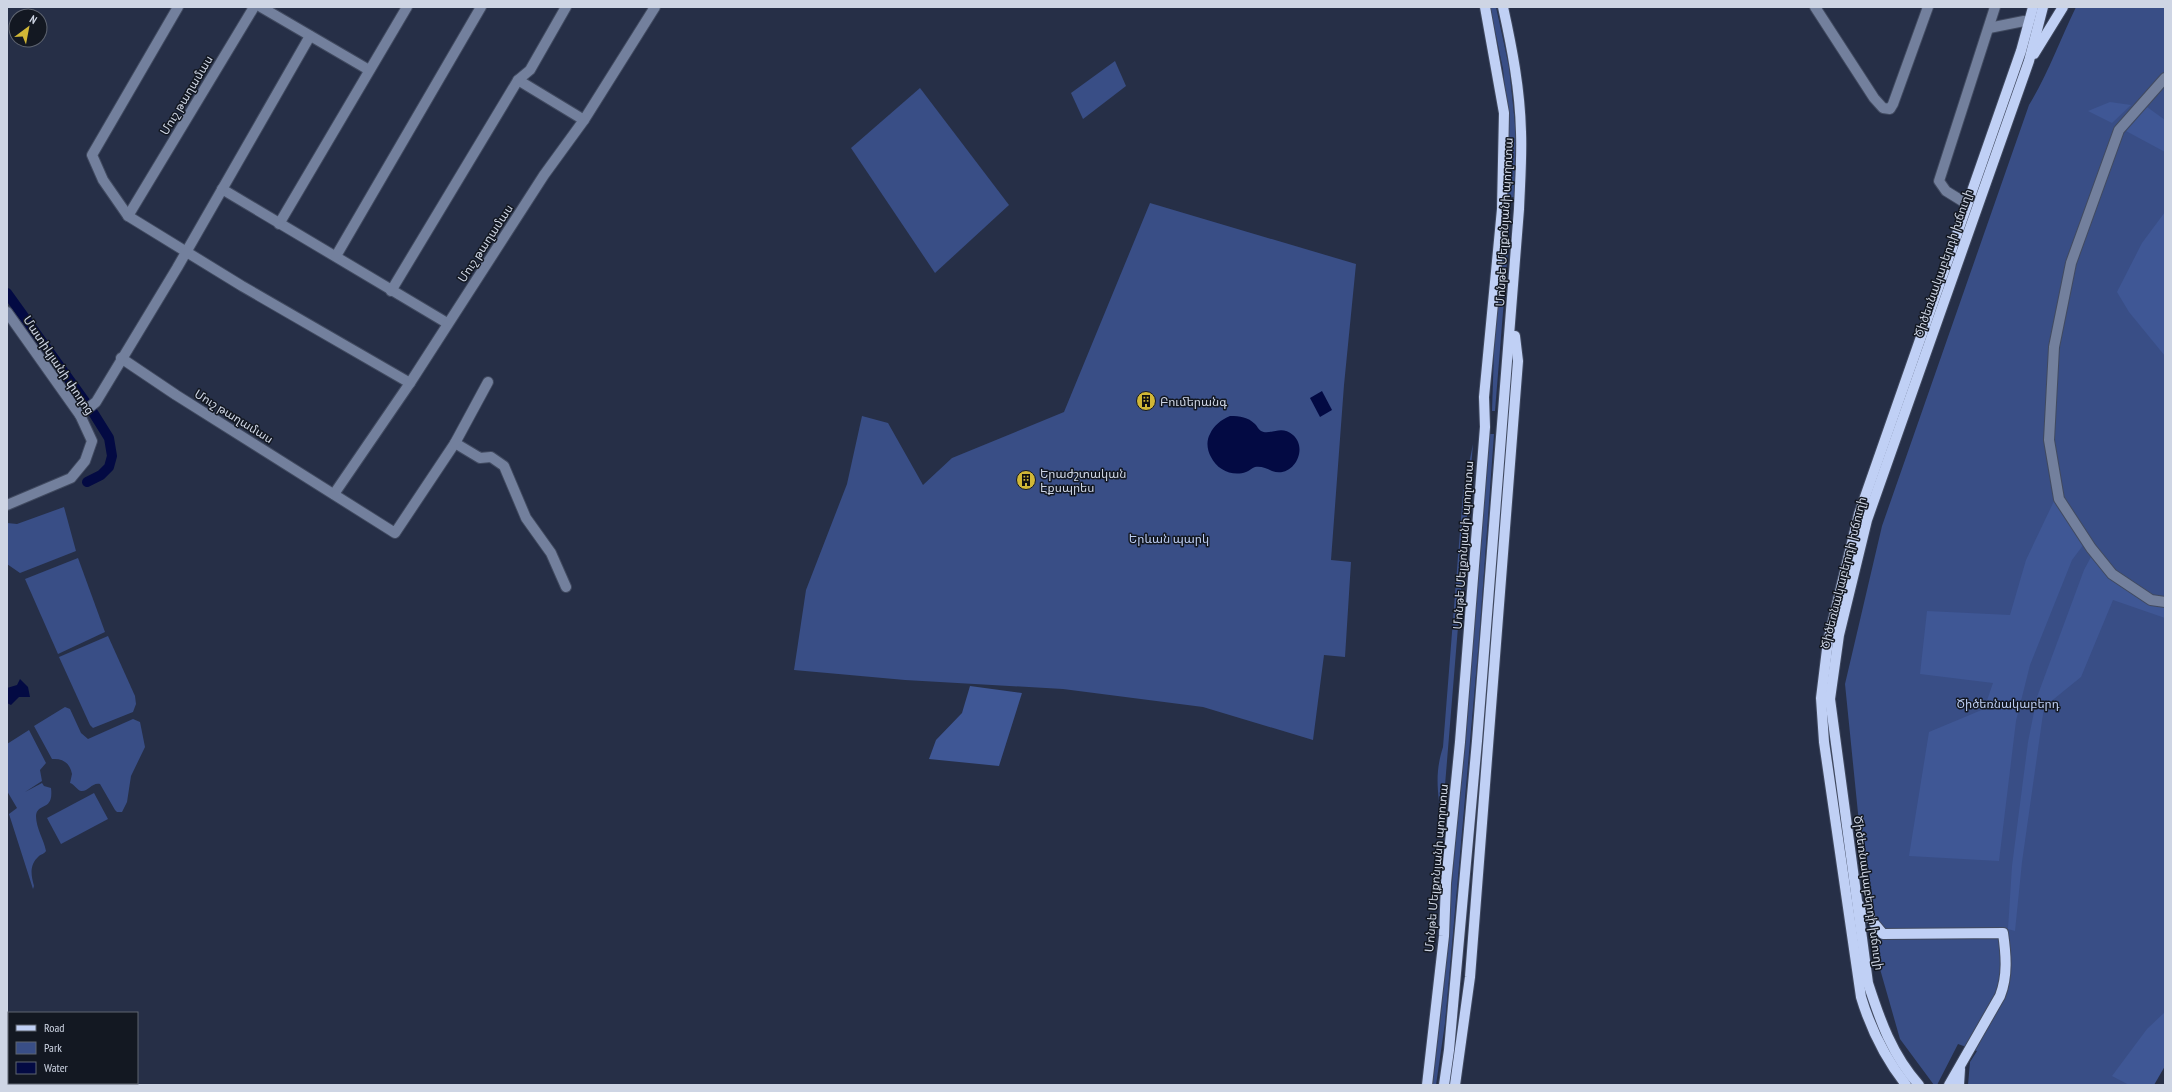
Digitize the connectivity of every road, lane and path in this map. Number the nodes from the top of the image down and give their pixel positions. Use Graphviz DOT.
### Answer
graph roads {
  1 [pos="178,7"];
  2 [pos="254,7"];
  3 [pos="261,7"];
  4 [pos="407,7"];
  5 [pos="481,7"];
  6 [pos="566,7"];
  7 [pos="655,7"];
  8 [pos="1485,7"];
  9 [pos="1503,7"];
  10 [pos="1815,7"];
  11 [pos="1928,7"];
  12 [pos="1995,7"];
  13 [pos="2033,7"];
  14 [pos="2043,7"];
  15 [pos="2063,7"];
  16 [pos="2024,21"];
  17 [pos="1990,28"];
  18 [pos="310,36"];
  19 [pos="2029,61"];
  20 [pos="369,70"];
  21 [pos="2165,78"];
  22 [pos="518,80"];
  23 [pos="584,120"];
  24 [pos="222,190"];
  25 [pos="1967,204"];
  26 [pos="1502,209"];
  27 [pos="1519,209"];
  28 [pos="128,216"];
  29 [pos="279,224"];
  30 [pos="185,252"];
  31 [pos="336,256"];
  32 [pos="391,291"];
  33 [pos="7,312"];
  34 [pos="1512,315"];
  35 [pos="447,323"];
  36 [pos="121,358"];
  37 [pos="488,382"];
  38 [pos="410,383"];
  39 [pos="80,415"];
  40 [pos="1485,427"];
  41 [pos="1502,429"];
  42 [pos="455,443"];
  43 [pos="334,494"];
  44 [pos="7,505"];
  45 [pos="566,587"];
  46 [pos="2165,602"];
  47 [pos="1857,902"];
  48 [pos="1962,1061"];
  49 [pos="1427,1085"];
  50 [pos="1444,1085"];
  51 [pos="1455,1085"];
  52 [pos="1906,1085"];
  53 [pos="1918,1085"];
  54 [pos="1949,1085"];
  55 [pos="1959,1085"];
  1 -- 28 [label="street"];
  2 -- 28 [label="street, Մուշ թաղամաս"];
  3 -- 18 [label="street"];
  4 -- 20 [label="street"];
  5 -- 31 [label="street"];
  6 -- 22 [label="street"];
  7 -- 23 [label="street, Մուշ թաղամաս"];
  8 -- 26 [label="main road, Մոնթե Մելքոնյանի պողոտա"];
  9 -- 27 [label="main road, Մոնթե Մելքոնյանի պողոտա"];
  10 -- 11 [label="street"];
  12 -- 17 [label="street"];
  13 -- 25 [label="main road, Ծիծեռնակաբերդի խճուղի"];
  14 -- 19 [label="main road, Ծիծեռնակաբերդի խճուղի"];
  15 -- 19 [label="main road"];
  16 -- 17 [label="street"];
  17 -- 25 [label="street"];
  18 -- 20 [label="street"];
  18 -- 24 [label="street"];
  19 -- 47 [label="main road, Ծիծեռնակաբերդի խճուղի"];
  20 -- 29 [label="street"];
  21 -- 46 [label="street"];
  22 -- 23 [label="street"];
  22 -- 32 [label="street"];
  23 -- 35 [label="street, Մուշ թաղամաս"];
  24 -- 29 [label="street"];
  24 -- 30 [label="street"];
  25 -- 52 [label="main road, Ծիծեռնակաբերդի խճուղի"];
  26 -- 27 [label="main road"];
  26 -- 40 [label="main road, Մոնթե Մելքոնյանի պողոտա"];
  27 -- 34 [label="main road, Մոնթե Մելքոնյանի պողոտա"];
  28 -- 30 [label="street"];
  29 -- 31 [label="street"];
  30 -- 36 [label="street"];
  30 -- 38 [label="street"];
  31 -- 32 [label="street"];
  32 -- 35 [label="street"];
  33 -- 39 [label="street, Մատիկյանի փողոց"];
  34 -- 41 [label="main road, Մոնթե Մելքոնյանի պողոտա"];
  34 -- 51 [label="main road"];
  35 -- 38 [label="street, Մուշ թաղամաս"];
  36 -- 39 [label="street"];
  36 -- 43 [label="street, Մուշ թաղամաս"];
  37 -- 42 [label="street, Մուշ թաղամաս"];
  38 -- 43 [label="street, Մուշ թաղամաս"];
  39 -- 44 [label="street, Մատիկյանի փողոց"];
  40 -- 41 [label="main road"];
  40 -- 49 [label="main road, Մոնթե Մելքոնյանի պողոտա"];
  41 -- 50 [label="main road, Մոնթե Մելքոնյանի պողոտա"];
  42 -- 43 [label="street, Մուշ թաղամաս"];
  42 -- 45 [label="street"];
  47 -- 48 [label="main road"];
  47 -- 53 [label="main road, Ծիծեռնակաբերդի խճուղի"];
  48 -- 54 [label="main road"];
  48 -- 55 [label="main road"];
}
